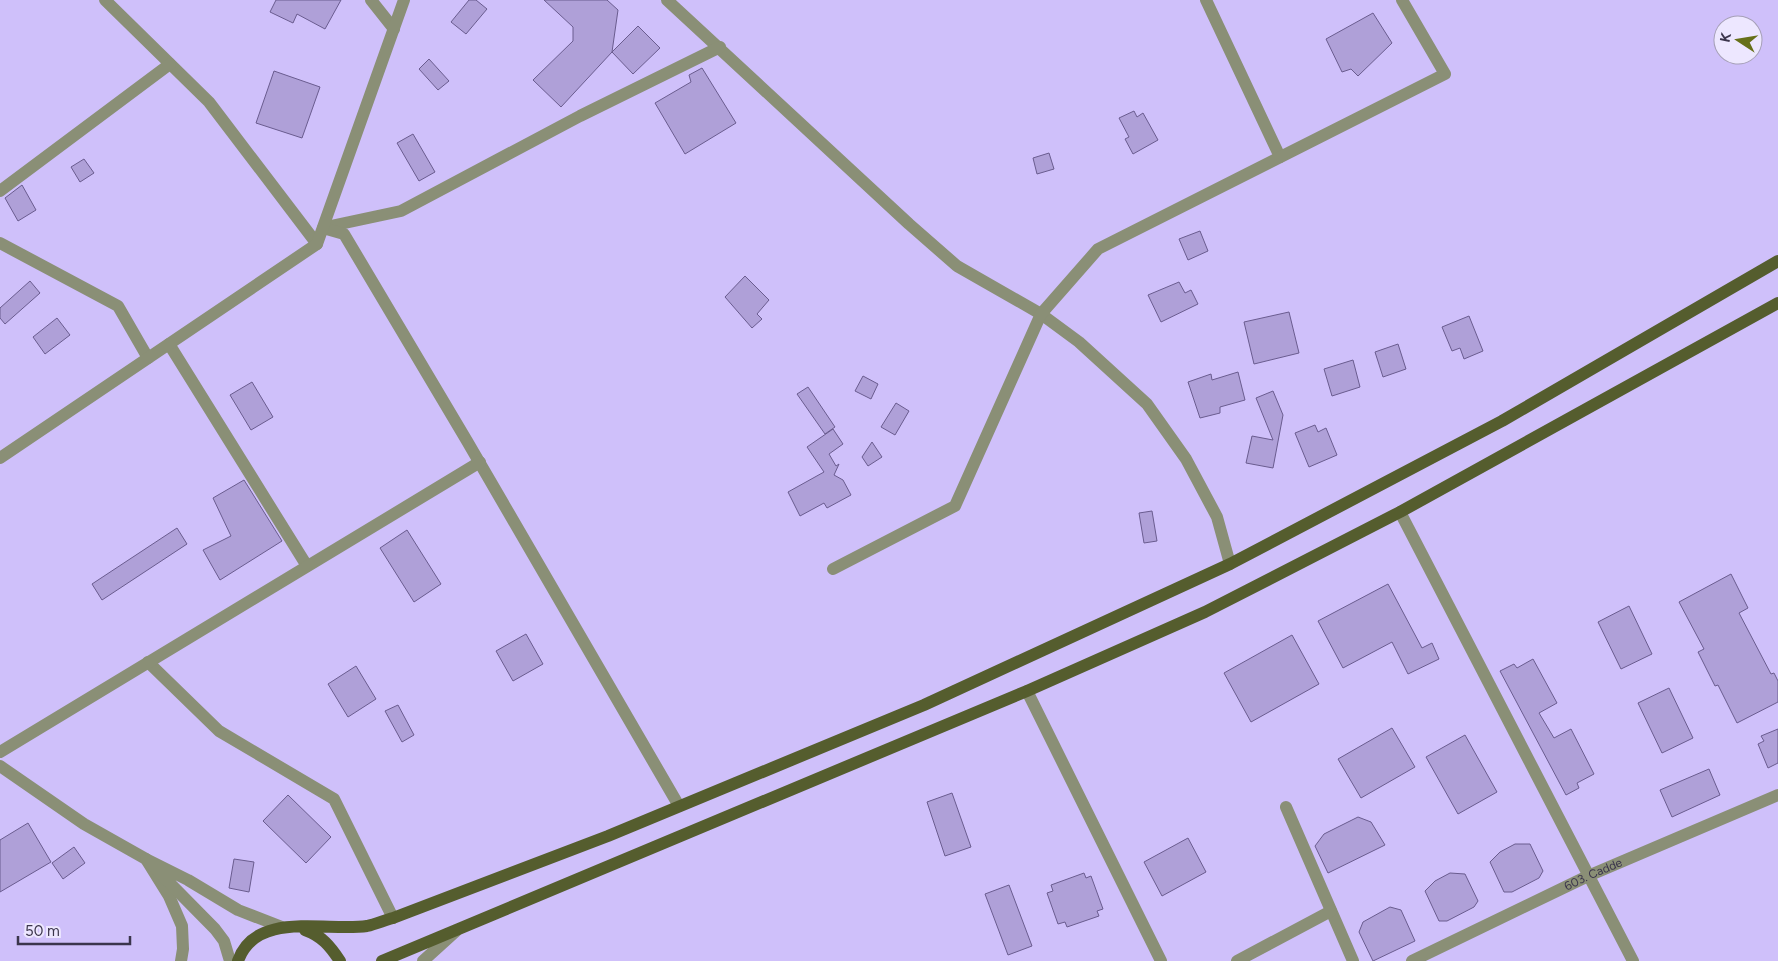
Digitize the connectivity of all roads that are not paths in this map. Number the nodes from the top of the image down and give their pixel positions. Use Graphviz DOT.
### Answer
graph roads {
  1 [pos="105,0"];
  2 [pos="371,0"];
  3 [pos="404,0"];
  4 [pos="667,0"];
  5 [pos="1206,0"];
  6 [pos="1402,0"];
  7 [pos="394,29"];
  8 [pos="720,47"];
  9 [pos="170,64"];
  10 [pos="1280,157"];
  11 [pos="0,191"];
  12 [pos="323,228"];
  13 [pos="0,244"];
  14 [pos="318,244"];
  15 [pos="1778,261"];
  16 [pos="1778,303"];
  17 [pos="1041,314"];
  18 [pos="169,344"];
  19 [pos="148,358"];
  20 [pos="0,458"];
  21 [pos="480,462"];
  22 [pos="1400,512"];
  23 [pos="1230,564"];
  24 [pos="307,566"];
  25 [pos="833,568"];
  26 [pos="148,662"];
  27 [pos="1027,692"];
  28 [pos="0,752"];
  29 [pos="0,766"];
  30 [pos="1778,795"];
  31 [pos="679,806"];
  32 [pos="1286,807"];
  33 [pos="146,859"];
  34 [pos="1588,876"];
  35 [pos="1331,911"];
  36 [pos="393,918"];
  37 [pos="282,927"];
  38 [pos="300,928"];
  39 [pos="458,929"];
  40 [pos="181,961"];
  41 [pos="230,961"];
  42 [pos="238,961"];
  43 [pos="340,961"];
  44 [pos="382,961"];
  45 [pos="423,961"];
  46 [pos="1161,961"];
  47 [pos="1236,961"];
  48 [pos="1353,961"];
  49 [pos="1412,961"];
  50 [pos="1633,961"];
  1 -- 9 [label="street"];
  2 -- 7 [label="street"];
  3 -- 7 [label="street"];
  4 -- 8 [label="street"];
  5 -- 10 [label="street"];
  6 -- 10 [label="street"];
  7 -- 12 [label="street"];
  8 -- 12 [label="street"];
  8 -- 17 [label="street"];
  9 -- 11 [label="street"];
  9 -- 14 [label="street"];
  10 -- 17 [label="street"];
  12 -- 14 [label="street"];
  12 -- 21 [label="street"];
  13 -- 19 [label="street"];
  14 -- 18 [label="street"];
  15 -- 23 [label="main road"];
  16 -- 22 [label="main road"];
  17 -- 23 [label="street"];
  17 -- 25 [label="street"];
  18 -- 19 [label="street"];
  18 -- 24 [label="street"];
  19 -- 20 [label="street"];
  21 -- 24 [label="street"];
  21 -- 31 [label="street"];
  22 -- 27 [label="main road"];
  22 -- 34 [label="street"];
  23 -- 31 [label="main road"];
  24 -- 26 [label="street"];
  26 -- 28 [label="street"];
  26 -- 36 [label="street"];
  27 -- 39 [label="main road"];
  27 -- 46 [label="street"];
  29 -- 33 [label="street"];
  30 -- 34 [label="street, 603. Cadde"];
  31 -- 36 [label="main road"];
  32 -- 35 [label="street"];
  33 -- 37 [label="street"];
  33 -- 40 [label="street"];
  33 -- 41 [label="street"];
  34 -- 49 [label="street, 603. Cadde"];
  34 -- 50 [label="street"];
  35 -- 47 [label="street"];
  35 -- 48 [label="street"];
  36 -- 38 [label="main road"];
  37 -- 38 [label="main road"];
  37 -- 42 [label="main road"];
  38 -- 43 [label="main road"];
  39 -- 44 [label="main road"];
  39 -- 45 [label="street"];
}
